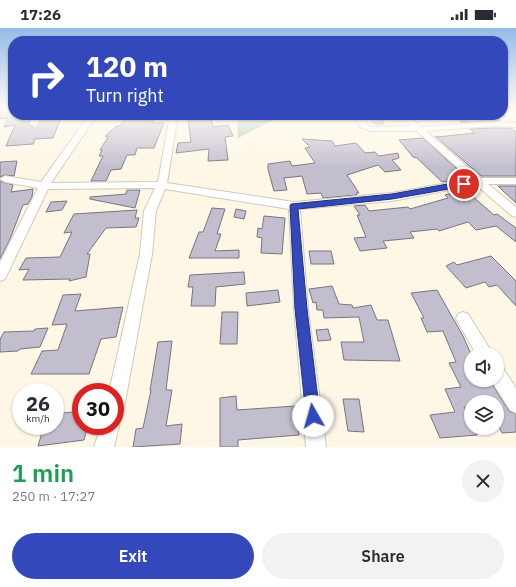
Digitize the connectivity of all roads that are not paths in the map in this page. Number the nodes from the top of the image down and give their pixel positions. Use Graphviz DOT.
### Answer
graph roads {
  1 [pos="84,129"];
  2 [pos="172,129"];
  3 [pos="370,129"];
  4 [pos="384,129"];
  5 [pos="412,129"];
  6 [pos="420,129"];
  7 [pos="426,129"];
  8 [pos="5,179"];
  9 [pos="478,181"];
  10 [pos="516,181"];
  11 [pos="162,184"];
  12 [pos="44,186"];
  13 [pos="294,206"];
  14 [pos="516,213"];
  15 [pos="3,261"];
  16 [pos="0,274"];
  17 [pos="463,319"];
  18 [pos="481,347"];
  19 [pos="120,383"];
  20 [pos="504,385"];
  21 [pos="516,404"];
  22 [pos="107,435"];
  23 [pos="104,447"];
  24 [pos="316,447"];
  1 -- 12 [label="street"];
  2 -- 11 [label="street"];
  3 -- 4 [label="street"];
  5 -- 6 [label="street"];
  6 -- 7 [label="street"];
  6 -- 9 [label="street"];
  8 -- 12 [label="street"];
  9 -- 10 [label="street"];
  9 -- 13 [label="street"];
  9 -- 14 [label="street"];
  11 -- 12 [label="street"];
  11 -- 13 [label="street"];
  11 -- 19 [label="street"];
  12 -- 15 [label="street"];
  13 -- 24 [label="street"];
  15 -- 16 [label="street"];
  17 -- 18 [label="street"];
  20 -- 21 [label="street"];
  22 -- 23 [label="street"];
}
